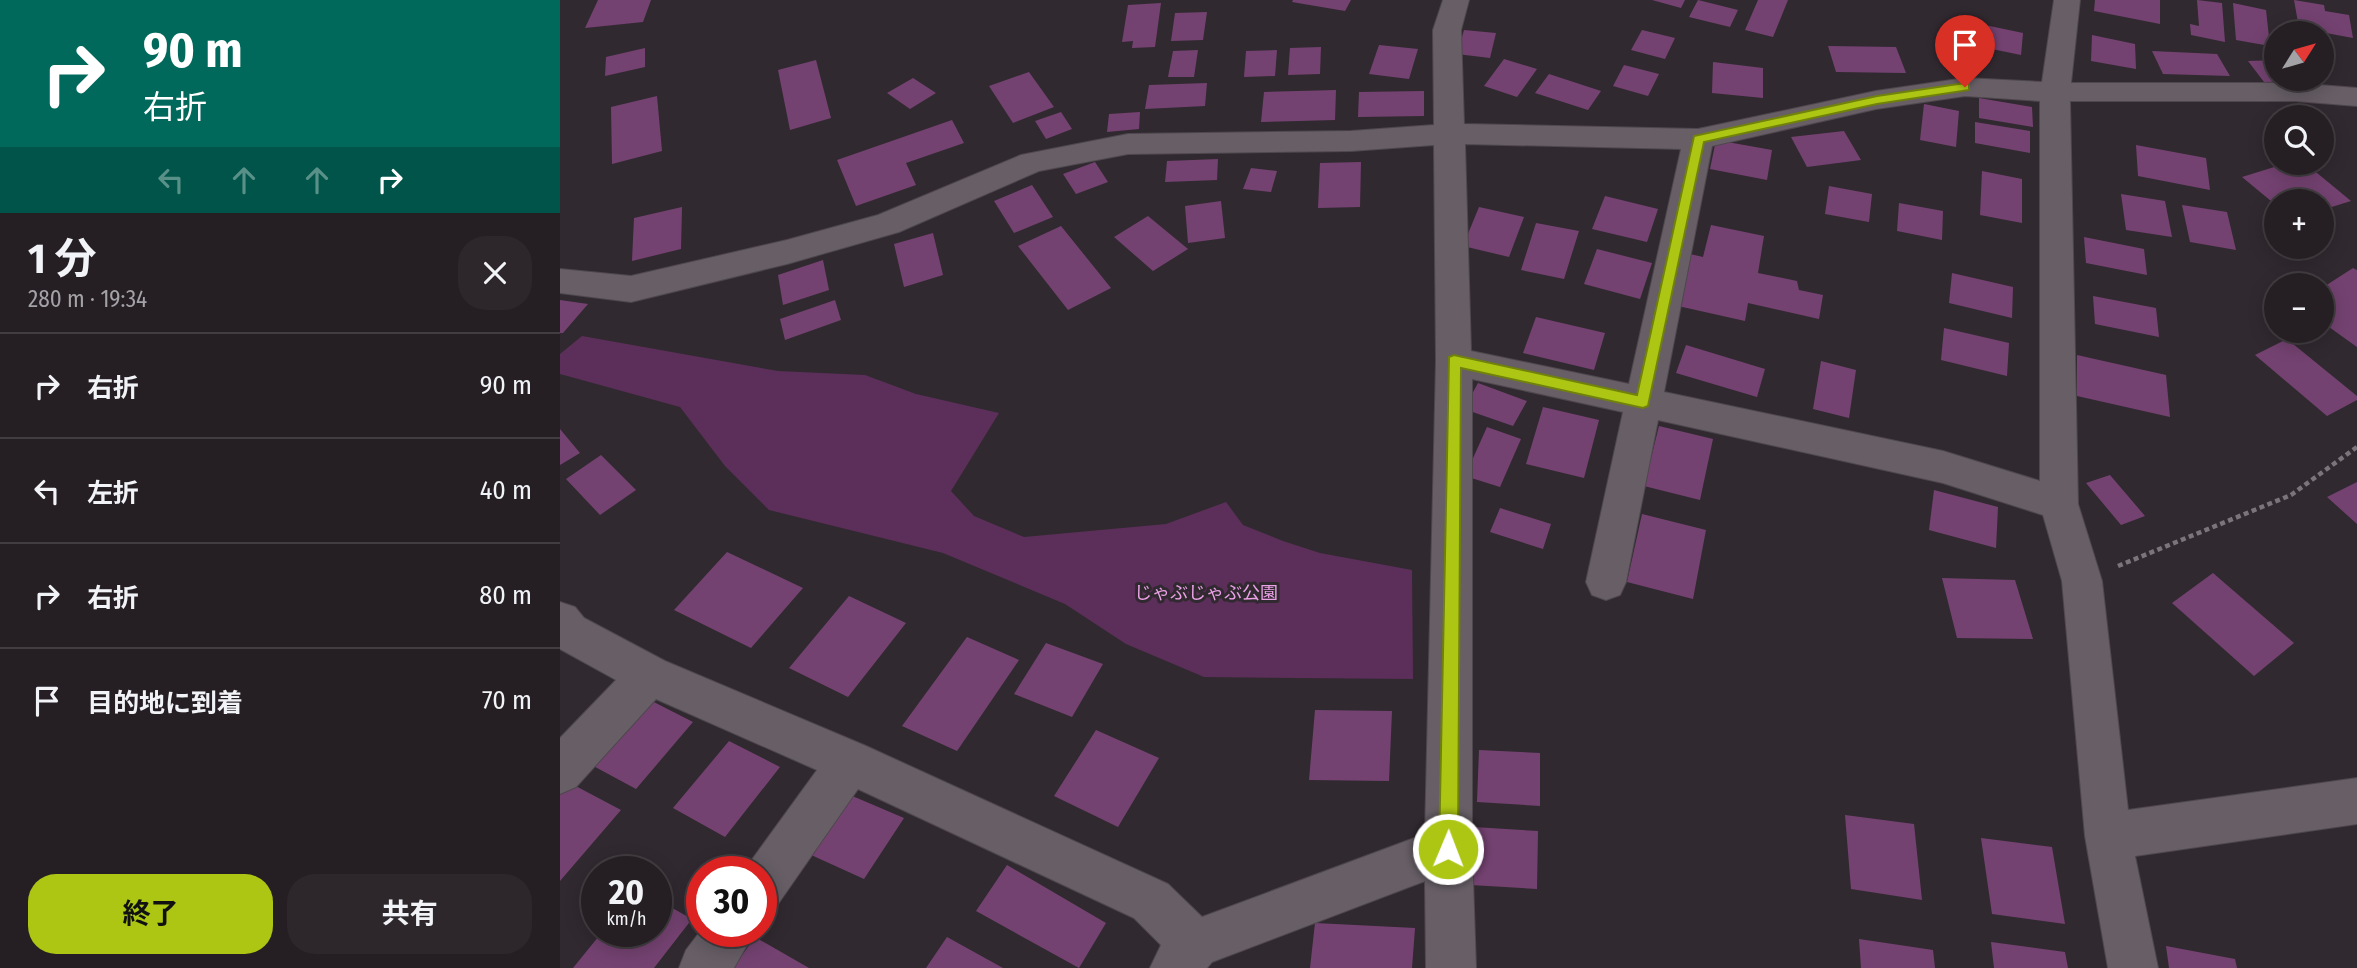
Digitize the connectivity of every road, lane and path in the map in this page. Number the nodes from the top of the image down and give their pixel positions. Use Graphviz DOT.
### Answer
graph roads {
  1 [pos="1456,0"];
  2 [pos="2067,0"];
  3 [pos="2055,92"];
  4 [pos="2357,97"];
  5 [pos="1449,134"];
  6 [pos="1698,139"];
  7 [pos="560,281"];
  8 [pos="1454,361"];
  9 [pos="1643,402"];
  10 [pos="2357,447"];
  11 [pos="2059,504"];
  12 [pos="2082,581"];
  13 [pos="1606,582"];
  14 [pos="560,621"];
  15 [pos="650,675"];
  16 [pos="850,762"];
  17 [pos="560,771"];
  18 [pos="2357,801"];
  19 [pos="2108,836"];
  20 [pos="1448,849"];
  21 [pos="777,865"];
  22 [pos="719,947"];
  23 [pos="1185,956"];
  24 [pos="704,968"];
  25 [pos="1451,968"];
  26 [pos="2133,968"];
  1 -- 5 [label="street"];
  2 -- 3 [label="street"];
  3 -- 4 [label="street"];
  3 -- 6 [label="street"];
  3 -- 11 [label="street"];
  5 -- 6 [label="street"];
  5 -- 7 [label="street"];
  5 -- 8 [label="street"];
  6 -- 9 [label="street"];
  8 -- 9 [label="street"];
  8 -- 20 [label="street"];
  9 -- 11 [label="street"];
  9 -- 13 [label="street"];
  10 -- 12 [label="path"];
  11 -- 12 [label="street"];
  12 -- 19 [label="street"];
  14 -- 15 [label="street"];
  15 -- 16 [label="street"];
  15 -- 17 [label="street"];
  16 -- 21 [label="street"];
  16 -- 23 [label="street"];
  18 -- 19 [label="street"];
  19 -- 26 [label="street"];
  20 -- 23 [label="street"];
  20 -- 25 [label="street"];
  22 -- 24 [label="street"];
}
